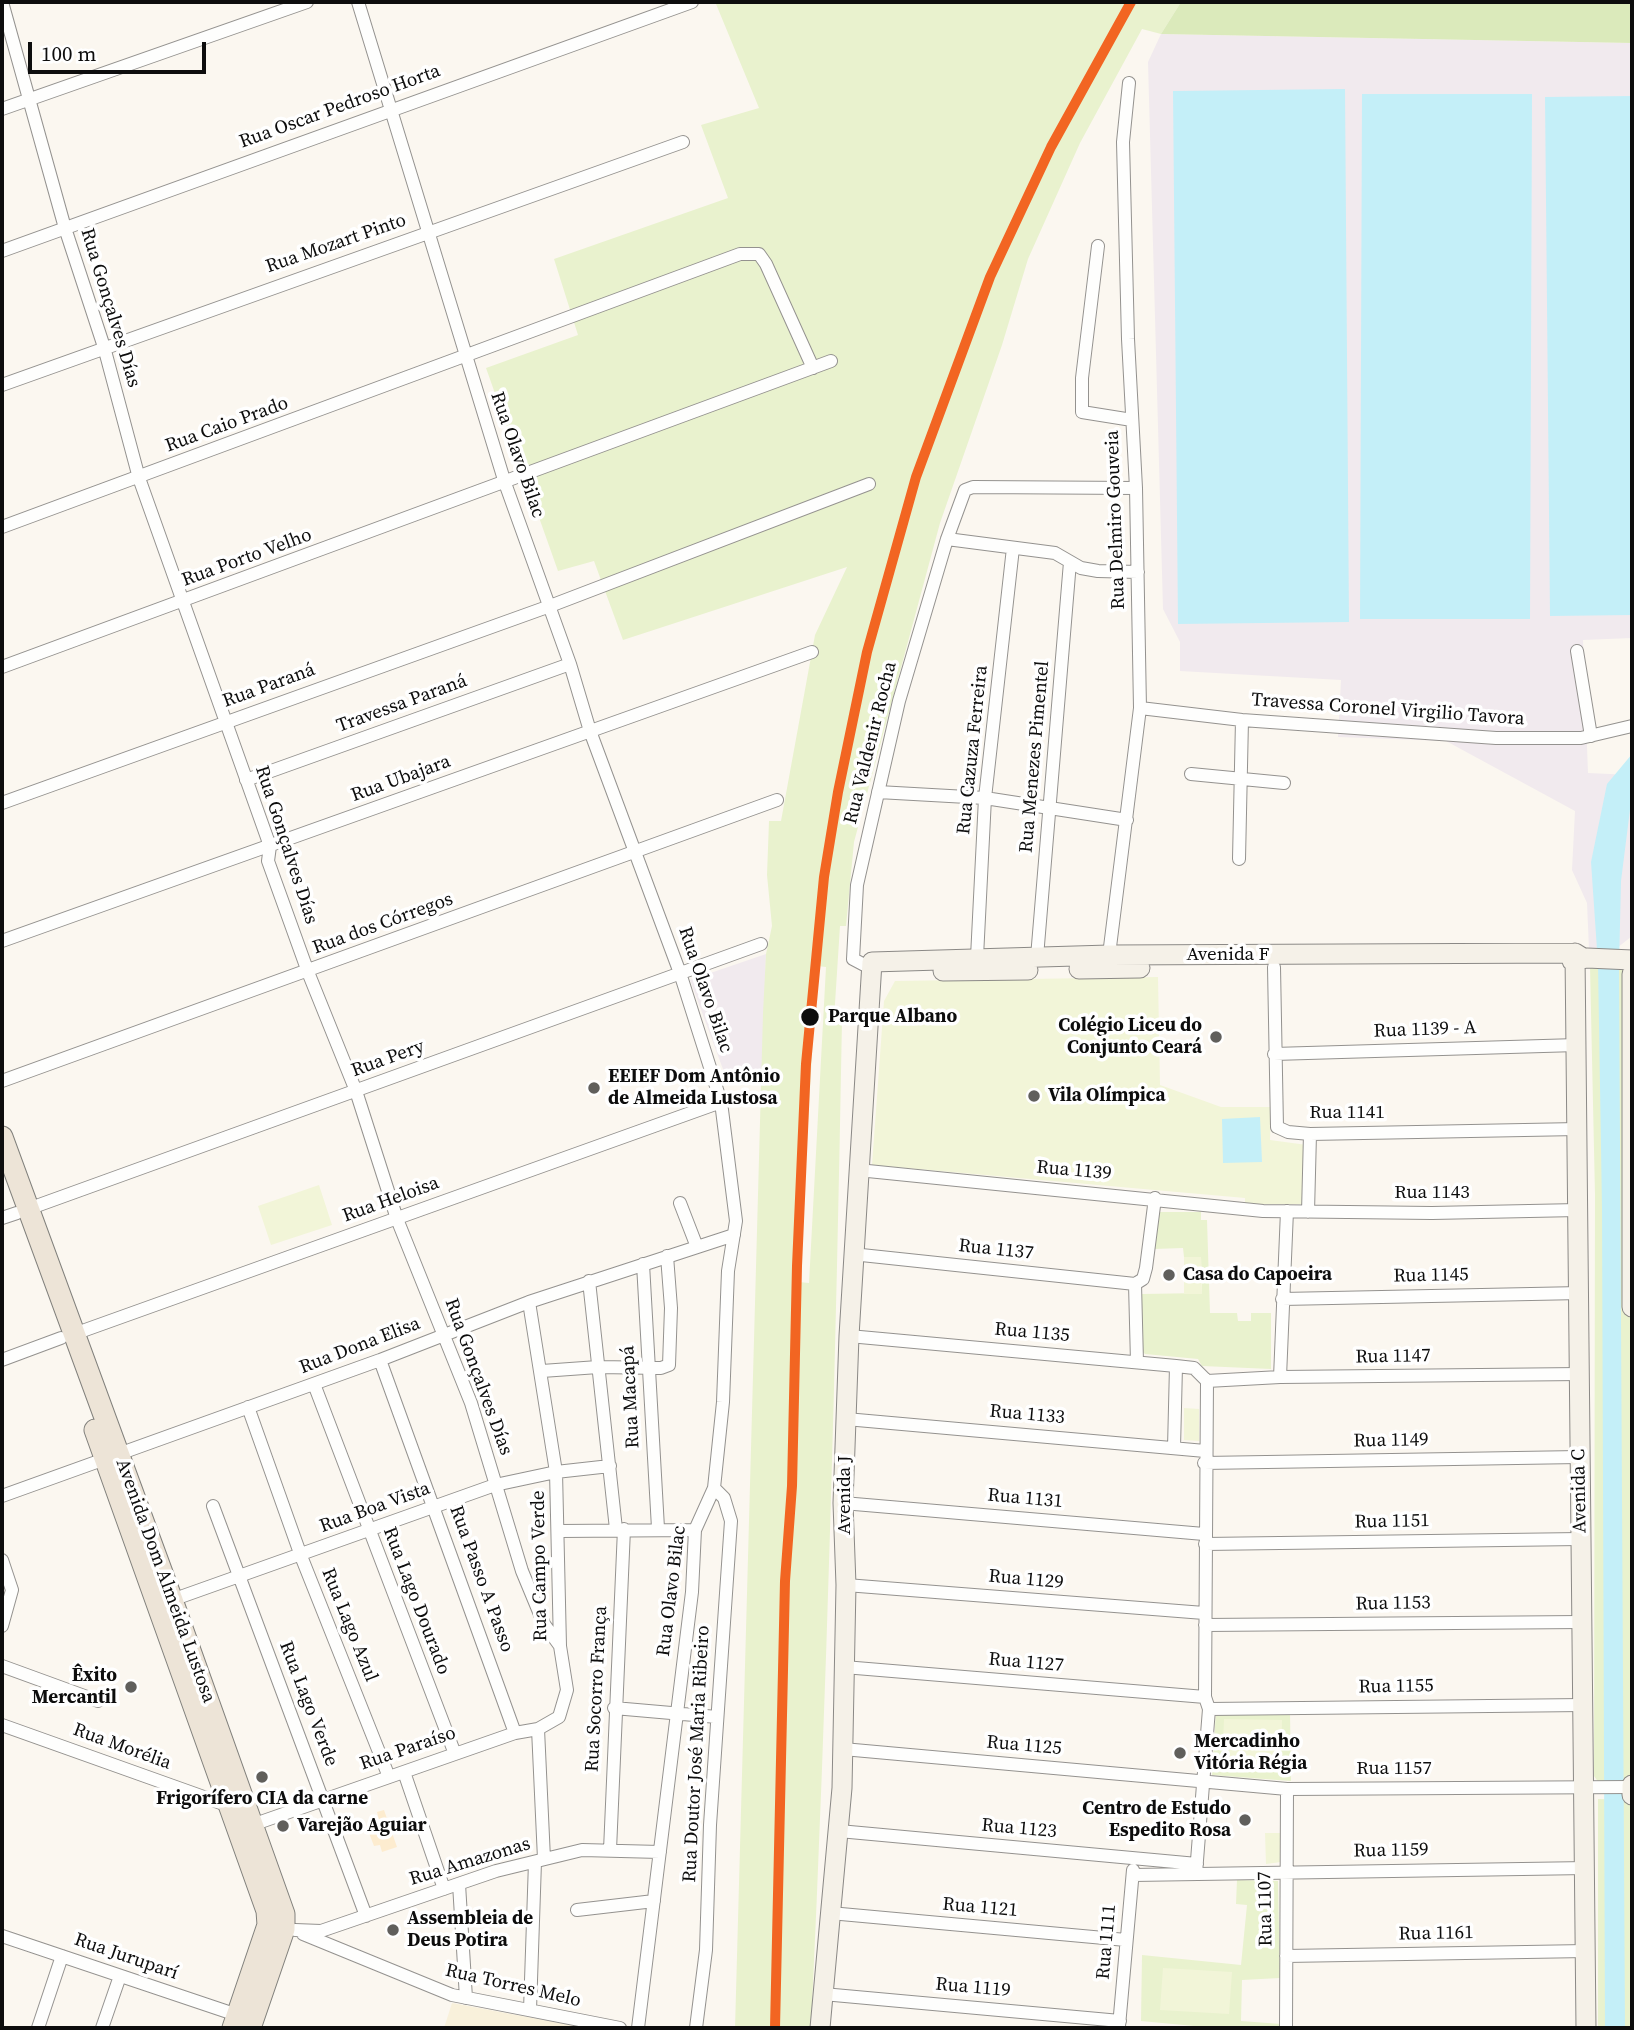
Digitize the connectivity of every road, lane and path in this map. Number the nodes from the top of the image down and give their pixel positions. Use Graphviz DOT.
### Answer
graph roads {
  1 [pos="2,2"];
  2 [pos="307,2"];
  3 [pos="358,2"];
  4 [pos="692,2"];
  5 [pos="1129,83"];
  6 [pos="28,99"];
  7 [pos="2,109"];
  8 [pos="390,109"];
  9 [pos="683,142"];
  10 [pos="65,228"];
  11 [pos="428,232"];
  12 [pos="1098,246"];
  13 [pos="2,251"];
  14 [pos="104,347"];
  15 [pos="465,358"];
  16 [pos="831,361"];
  17 [pos="813,368"];
  18 [pos="2,385"];
  19 [pos="1132,420"];
  20 [pos="139,478"];
  21 [pos="505,483"];
  22 [pos="869,484"];
  23 [pos="1136,488"];
  24 [pos="2,527"];
  25 [pos="947,539"];
  26 [pos="1013,548"];
  27 [pos="1070,562"];
  28 [pos="1138,572"];
  29 [pos="181,603"];
  30 [pos="550,606"];
  31 [pos="1577,651"];
  32 [pos="812,652"];
  33 [pos="570,664"];
  34 [pos="2,667"];
  35 [pos="1140,708"];
  36 [pos="1242,720"];
  37 [pos="225,722"];
  38 [pos="1632,726"];
  39 [pos="590,731"];
  40 [pos="1591,736"];
  41 [pos="1191,774"];
  42 [pos="1241,778"];
  43 [pos="246,780"];
  44 [pos="1284,783"];
  45 [pos="878,792"];
  46 [pos="985,799"];
  47 [pos="777,800"];
  48 [pos="2,803"];
  49 [pos="1049,807"];
  50 [pos="1127,820"];
  51 [pos="270,846"];
  52 [pos="636,851"];
  53 [pos="1238,859"];
  54 [pos="2,941"];
  55 [pos="761,944"];
  56 [pos="1109,955"];
  57 [pos="977,957"];
  58 [pos="1037,957"];
  59 [pos="1580,958"];
  60 [pos="1360,959"];
  61 [pos="865,963"];
  62 [pos="1071,963"];
  63 [pos="1629,964"];
  64 [pos="1274,967"];
  65 [pos="308,972"];
  66 [pos="680,973"];
  67 [pos="1577,1045"];
  68 [pos="1274,1054"];
  69 [pos="2,1081"];
  70 [pos="356,1091"];
  71 [pos="720,1102"];
  72 [pos="1578,1129"];
  73 [pos="1310,1134"];
  74 [pos="2,1137"];
  75 [pos="858,1170"];
  76 [pos="2,1171"];
  77 [pos="1155,1198"];
  78 [pos="680,1203"];
  79 [pos="1578,1210"];
  80 [pos="1287,1211"];
  81 [pos="1308,1212"];
  82 [pos="16,1213"];
  83 [pos="397,1219"];
  84 [pos="734,1235"];
  85 [pos="697,1248"];
  86 [pos="852,1254"];
  87 [pos="667,1256"];
  88 [pos="643,1264"];
  89 [pos="589,1282"];
  90 [pos="1135,1284"];
  91 [pos="1581,1293"];
  92 [pos="1282,1299"];
  93 [pos="1632,1299"];
  94 [pos="529,1302"];
  95 [pos="1632,1307"];
  96 [pos="444,1335"];
  97 [pos="68,1336"];
  98 [pos="849,1336"];
  99 [pos="2,1360"];
  100 [pos="380,1360"];
  101 [pos="1137,1362"];
  102 [pos="1176,1366"];
  103 [pos="598,1367"];
  104 [pos="649,1369"];
  105 [pos="542,1371"];
  106 [pos="1580,1374"];
  107 [pos="1280,1377"];
  108 [pos="1207,1381"];
  109 [pos="314,1384"];
  110 [pos="248,1407"];
  111 [pos="846,1419"];
  112 [pos="1174,1448"];
  113 [pos="113,1457"];
  114 [pos="1204,1457"];
  115 [pos="1579,1457"];
  116 [pos="610,1466"];
  117 [pos="556,1472"];
  118 [pos="495,1485"];
  119 [pos="714,1488"];
  120 [pos="2,1496"];
  121 [pos="843,1503"];
  122 [pos="213,1506"];
  123 [pos="435,1507"];
  124 [pos="658,1528"];
  125 [pos="620,1529"];
  126 [pos="695,1530"];
  127 [pos="560,1531"];
  128 [pos="368,1532"];
  129 [pos="1204,1539"];
  130 [pos="1580,1539"];
  131 [pos="301,1556"];
  132 [pos="2,1560"];
  133 [pos="239,1578"];
  134 [pos="846,1585"];
  135 [pos="165,1602"];
  136 [pos="1205,1619"];
  137 [pos="1581,1622"];
  138 [pos="2,1626"];
  139 [pos="560,1646"];
  140 [pos="2,1667"];
  141 [pos="844,1667"];
  142 [pos="98,1701"];
  143 [pos="1207,1703"];
  144 [pos="1583,1705"];
  145 [pos="614,1708"];
  146 [pos="677,1712"];
  147 [pos="718,1717"];
  148 [pos="2,1725"];
  149 [pos="538,1729"];
  150 [pos="515,1733"];
  151 [pos="843,1749"];
  152 [pos="455,1754"];
  153 [pos="226,1772"];
  154 [pos="404,1772"];
  155 [pos="389,1777"];
  156 [pos="1202,1782"];
  157 [pos="1591,1787"];
  158 [pos="1287,1789"];
  159 [pos="1630,1793"];
  160 [pos="324,1798"];
  161 [pos="229,1806"];
  162 [pos="252,1825"];
  163 [pos="839,1831"];
  164 [pos="610,1850"];
  165 [pos="660,1852"];
  166 [pos="1133,1859"];
  167 [pos="539,1860"];
  168 [pos="1587,1868"];
  169 [pos="1196,1869"];
  170 [pos="1285,1871"];
  171 [pos="1133,1875"];
  172 [pos="459,1884"];
  173 [pos="444,1889"];
  174 [pos="654,1901"];
  175 [pos="577,1910"];
  176 [pos="830,1913"];
  177 [pos="366,1916"];
  178 [pos="290,1929"];
  179 [pos="2,1936"];
  180 [pos="1126,1940"];
  181 [pos="1586,1951"];
  182 [pos="1286,1955"];
  183 [pos="62,1956"];
  184 [pos="120,1976"];
  185 [pos="823,1994"];
  186 [pos="466,1998"];
  187 [pos="530,2010"];
  188 [pos="240,2024"];
  189 [pos="1119,2024"];
  190 [pos="38,2028"];
  191 [pos="102,2028"];
  192 [pos="620,2028"];
  193 [pos="638,2028"];
  194 [pos="696,2028"];
  195 [pos="820,2028"];
  196 [pos="1286,2028"];
  197 [pos="1586,2028"];
  1 -- 6 [label="street, Rua Gonçalves Días"];
  2 -- 6 [label="street"];
  3 -- 8 [label="street, Rua Olavo Bilac"];
  4 -- 8 [label="street, Rua Oscar Pedroso Horta"];
  5 -- 19 [label="street, Rua Delmiro Gouveia"];
  6 -- 7 [label="street"];
  6 -- 10 [label="street, Rua Gonçalves Días"];
  8 -- 10 [label="street, Rua Oscar Pedroso Horta"];
  8 -- 11 [label="street, Rua Olavo Bilac"];
  9 -- 11 [label="street, Rua Mozart Pinto"];
  10 -- 13 [label="street, Rua Oscar Pedroso Horta"];
  10 -- 14 [label="street, Rua Gonçalves Días"];
  11 -- 14 [label="street, Rua Mozart Pinto"];
  11 -- 15 [label="street, Rua Olavo Bilac"];
  12 -- 19 [label="street"];
  14 -- 18 [label="street, Rua Mozart Pinto"];
  14 -- 20 [label="street, Rua Gonçalves Días"];
  15 -- 17 [label="street, Rua Caio Prado"];
  15 -- 20 [label="street, Rua Caio Prado"];
  15 -- 21 [label="street, Rua Olavo Bilac"];
  16 -- 17 [label="street, Rua Porto Velho"];
  17 -- 21 [label="street, Rua Porto Velho"];
  19 -- 23 [label="street, Rua Delmiro Gouveia"];
  20 -- 24 [label="street, Rua Caio Prado"];
  20 -- 29 [label="street, Rua Gonçalves Días"];
  21 -- 29 [label="street, Rua Porto Velho"];
  21 -- 30 [label="street, Rua Olavo Bilac"];
  22 -- 30 [label="street, Rua Paraná"];
  23 -- 25 [label="street, Rua Valdenir Rocha"];
  23 -- 28 [label="street, Rua Delmiro Gouveia"];
  25 -- 26 [label="street"];
  25 -- 45 [label="street, Rua Valdenir Rocha"];
  26 -- 27 [label="street"];
  26 -- 46 [label="street, Rua Cazuza Ferreira"];
  27 -- 28 [label="street"];
  27 -- 49 [label="street, Rua Menezes Pimentel"];
  28 -- 35 [label="street, Rua Delmiro Gouveia"];
  29 -- 34 [label="street, Rua Porto Velho"];
  29 -- 37 [label="street, Rua Gonçalves Días"];
  30 -- 33 [label="street, Rua Olavo Bilac"];
  30 -- 37 [label="street, Rua Paraná"];
  31 -- 40 [label="street"];
  32 -- 39 [label="street, Rua Ubajara"];
  33 -- 39 [label="street, Rua Olavo Bilac"];
  33 -- 43 [label="street, Travessa Paraná"];
  35 -- 36 [label="street, Travessa Coronel Virgilio Tavora"];
  35 -- 50 [label="street, Rua Delmiro Gouveia"];
  36 -- 40 [label="street, Travessa Coronel Virgilio Tavora"];
  36 -- 42 [label="street"];
  37 -- 43 [label="street, Rua Gonçalves Días"];
  37 -- 48 [label="street, Rua Paraná"];
  38 -- 40 [label="street, Travessa Coronel Virgilio Tavora"];
  39 -- 51 [label="street, Rua Ubajara"];
  39 -- 52 [label="street, Rua Olavo Bilac"];
  41 -- 42 [label="street"];
  42 -- 44 [label="street"];
  42 -- 53 [label="street"];
  43 -- 51 [label="street, Rua Gonçalves Días"];
  45 -- 46 [label="street"];
  45 -- 61 [label="street, Rua Valdenir Rocha"];
  46 -- 49 [label="street"];
  46 -- 57 [label="street, Rua Cazuza Ferreira"];
  47 -- 52 [label="street, Rua dos Córregos"];
  49 -- 50 [label="street"];
  49 -- 58 [label="street, Rua Menezes Pimentel"];
  50 -- 56 [label="street, Rua Delmiro Gouveia"];
  51 -- 54 [label="street, Rua Ubajara"];
  51 -- 65 [label="street, Rua Gonçalves Días"];
  52 -- 65 [label="street, Rua dos Córregos"];
  52 -- 66 [label="street, Rua Olavo Bilac"];
  55 -- 66 [label="street, Rua Pery"];
  56 -- 60 [label="street, Avenida F"];
  56 -- 62 [label="street, Avenida F"];
  57 -- 58 [label="street, Avenida F"];
  57 -- 61 [label="street, Avenida F"];
  58 -- 62 [label="street, Avenida F"];
  59 -- 60 [label="street, Avenida F"];
  59 -- 63 [label="street, Avenida F"];
  59 -- 67 [label="street, Avenida C"];
  60 -- 64 [label="street, Avenida F"];
  61 -- 62 [label="street, Avenida F"];
  61 -- 75 [label="street, Avenida J"];
  62 -- 64 [label="street, Avenida F"];
  63 -- 93 [label="street"];
  64 -- 68 [label="street, Rua 1141"];
  65 -- 69 [label="street, Rua dos Córregos"];
  65 -- 70 [label="street, Rua Gonçalves Días"];
  66 -- 70 [label="street, Rua Pery"];
  66 -- 71 [label="street, Rua Olavo Bilac"];
  67 -- 68 [label="street, Rua 1139 - A"];
  67 -- 72 [label="street, Avenida C"];
  68 -- 73 [label="street, Rua 1141"];
  70 -- 82 [label="street, Rua Pery"];
  70 -- 83 [label="street, Rua Gonçalves Días"];
  71 -- 83 [label="street, Rua Heloisa"];
  71 -- 84 [label="street, Rua Olavo Bilac"];
  72 -- 73 [label="street, Rua 1141"];
  72 -- 79 [label="street, Avenida C"];
  73 -- 81 [label="street"];
  74 -- 82 [label="main road, Avenida Dom Almeida Lustosa"];
  75 -- 77 [label="street, Rua 1139"];
  75 -- 86 [label="street, Avenida J"];
  76 -- 82 [label="main road, Avenida Dom Almeida Lustosa"];
  77 -- 80 [label="street, Rua 1139"];
  77 -- 90 [label="street"];
  78 -- 85 [label="street"];
  79 -- 81 [label="street, Rua 1143"];
  79 -- 91 [label="street, Avenida C"];
  80 -- 81 [label="street, Rua 1143"];
  80 -- 92 [label="street"];
  82 -- 97 [label="main road, Avenida Dom Almeida Lustosa"];
  83 -- 96 [label="street, Rua Gonçalves Días"];
  83 -- 97 [label="street, Rua Heloisa"];
  84 -- 85 [label="street, Rua Dona Elisa"];
  84 -- 119 [label="street, Rua Olavo Bilac"];
  85 -- 87 [label="street, Rua Dona Elisa"];
  86 -- 90 [label="street, Rua 1137"];
  86 -- 98 [label="street, Avenida J"];
  87 -- 88 [label="street, Rua Dona Elisa"];
  87 -- 104 [label="street"];
  88 -- 89 [label="street, Rua Dona Elisa"];
  88 -- 104 [label="street, Rua Macapá"];
  89 -- 94 [label="street, Rua Dona Elisa"];
  89 -- 103 [label="street, Rua Socorro França"];
  90 -- 101 [label="street"];
  91 -- 92 [label="street, Rua 1145"];
  91 -- 106 [label="street, Avenida C"];
  92 -- 107 [label="street"];
  93 -- 95 [label="street"];
  94 -- 96 [label="street, Rua Dona Elisa"];
  94 -- 105 [label="street, Rua Campo Verde"];
  96 -- 100 [label="street, Rua Dona Elisa"];
  96 -- 118 [label="street, Rua Gonçalves Días"];
  97 -- 99 [label="street, Rua Heloisa"];
  97 -- 113 [label="main road, Avenida Dom Almeida Lustosa"];
  98 -- 101 [label="street, Rua 1135"];
  98 -- 111 [label="street, Avenida J"];
  100 -- 109 [label="street, Rua Dona Elisa"];
  100 -- 123 [label="street, Rua Passo A Passo"];
  101 -- 102 [label="street, Rua 1135"];
  102 -- 108 [label="street, Rua 1135"];
  102 -- 112 [label="street"];
  103 -- 104 [label="street"];
  103 -- 105 [label="street"];
  103 -- 116 [label="street, Rua Socorro França"];
  104 -- 124 [label="street, Rua Macapá"];
  105 -- 117 [label="street, Rua Campo Verde"];
  106 -- 107 [label="street, Rua 1147"];
  106 -- 115 [label="street, Avenida C"];
  107 -- 108 [label="street, Rua 1147"];
  108 -- 114 [label="street"];
  109 -- 110 [label="street, Rua Dona Elisa"];
  109 -- 128 [label="street, Rua Lago Dourado"];
  110 -- 113 [label="street, Rua Dona Elisa"];
  110 -- 131 [label="street, Rua Lago Azul"];
  111 -- 112 [label="street, Rua 1133"];
  111 -- 121 [label="street, Avenida J"];
  112 -- 114 [label="street, Rua 1133"];
  113 -- 120 [label="street, Rua Dona Elisa"];
  113 -- 135 [label="main road, Avenida Dom Almeida Lustosa"];
  114 -- 115 [label="street, Rua 1149"];
  114 -- 129 [label="street"];
  115 -- 130 [label="street, Avenida C"];
  116 -- 117 [label="street, Rua Boa Vista"];
  116 -- 125 [label="street, Rua Socorro França"];
  117 -- 118 [label="street, Rua Boa Vista"];
  117 -- 127 [label="street, Rua Campo Verde"];
  118 -- 123 [label="street, Rua Boa Vista"];
  118 -- 139 [label="street, Rua Gonçalves Días"];
  119 -- 126 [label="street, Rua Olavo Bilac"];
  119 -- 147 [label="street, Rua Doutor José Maria Ribeiro"];
  121 -- 129 [label="street, Rua 1131"];
  121 -- 134 [label="street, Avenida J"];
  122 -- 133 [label="street, Rua Lago Verde"];
  123 -- 128 [label="street, Rua Boa Vista"];
  123 -- 150 [label="street, Rua Passo A Passo"];
  124 -- 125 [label="street"];
  124 -- 126 [label="street"];
  125 -- 127 [label="street"];
  125 -- 145 [label="street, Rua Socorro França"];
  126 -- 146 [label="street, Rua Olavo Bilac"];
  127 -- 139 [label="street, Rua Campo Verde"];
  128 -- 131 [label="street, Rua Boa Vista"];
  128 -- 152 [label="street, Rua Lago Dourado"];
  129 -- 130 [label="street, Rua 1151"];
  129 -- 136 [label="street"];
  130 -- 137 [label="street, Avenida C"];
  131 -- 133 [label="street, Rua Boa Vista"];
  131 -- 155 [label="street, Rua Lago Azul"];
  132 -- 138 [label="street"];
  133 -- 135 [label="street, Rua Boa Vista"];
  133 -- 160 [label="street, Rua Lago Verde"];
  134 -- 136 [label="street, Rua 1129"];
  134 -- 141 [label="street, Avenida J"];
  135 -- 153 [label="main road, Avenida Dom Almeida Lustosa"];
  136 -- 137 [label="street, Rua 1153"];
  136 -- 143 [label="street"];
  137 -- 144 [label="street, Avenida C"];
  139 -- 149 [label="street, Rua Campo Verde"];
  140 -- 142 [label="street"];
  141 -- 143 [label="street, Rua 1127"];
  141 -- 151 [label="street, Avenida J"];
  143 -- 144 [label="street, Rua 1155"];
  143 -- 156 [label="street"];
  144 -- 157 [label="street, Avenida C"];
  145 -- 146 [label="street"];
  145 -- 164 [label="street, Rua Socorro França"];
  146 -- 147 [label="street"];
  146 -- 165 [label="street, Rua Olavo Bilac"];
  147 -- 194 [label="street, Rua Doutor José Maria Ribeiro"];
  148 -- 161 [label="street, Rua Morélia"];
  149 -- 150 [label="street, Rua Paraíso"];
  149 -- 167 [label="street"];
  150 -- 152 [label="street, Rua Paraíso"];
  151 -- 156 [label="street, Rua 1125"];
  151 -- 163 [label="street, Avenida J"];
  152 -- 154 [label="street, Rua Paraíso"];
  153 -- 161 [label="main road, Avenida Dom Almeida Lustosa"];
  153 -- 162 [label="main road, Avenida Dom Almeida Lustosa"];
  154 -- 155 [label="street, Rua Paraíso"];
  154 -- 173 [label="street"];
  155 -- 160 [label="street, Rua Paraíso"];
  156 -- 158 [label="street, Rua 1157"];
  156 -- 169 [label="street"];
  157 -- 158 [label="street, Rua 1157"];
  157 -- 159 [label="street, Rua 1157"];
  157 -- 168 [label="street, Avenida C"];
  158 -- 170 [label="street, Rua 1107"];
  160 -- 162 [label="street, Rua Paraíso"];
  160 -- 177 [label="street, Rua Lago Verde"];
  161 -- 188 [label="main road, Avenida Dom Almeida Lustosa"];
  162 -- 178 [label="main road, Avenida Dom Almeida Lustosa"];
  163 -- 166 [label="street, Rua 1123"];
  163 -- 176 [label="street, Avenida J"];
  164 -- 165 [label="street, Rua Amazonas"];
  164 -- 167 [label="street, Rua Amazonas"];
  165 -- 174 [label="street, Rua Olavo Bilac"];
  166 -- 169 [label="street, Rua 1123"];
  166 -- 171 [label="street, Rua 1111"];
  167 -- 172 [label="street, Rua Amazonas"];
  167 -- 187 [label="street"];
  168 -- 170 [label="street, Rua 1159"];
  168 -- 181 [label="street, Avenida C"];
  169 -- 170 [label="street, Rua 1159"];
  169 -- 171 [label="street, Rua 1159"];
  170 -- 182 [label="street, Rua 1107"];
  171 -- 180 [label="street, Rua 1111"];
  172 -- 173 [label="street, Rua Amazonas"];
  172 -- 186 [label="street"];
  173 -- 177 [label="street, Rua Amazonas"];
  174 -- 175 [label="street"];
  174 -- 193 [label="street, Rua Olavo Bilac"];
  176 -- 180 [label="street, Rua 1121"];
  176 -- 185 [label="street, Avenida J"];
  177 -- 178 [label="street, Rua Amazonas"];
  178 -- 186 [label="street, Rua Torres Melo"];
  178 -- 188 [label="main road"];
  179 -- 183 [label="street, Rua Juruparí"];
  180 -- 189 [label="street, Rua 1111"];
  181 -- 182 [label="street, Rua 1161"];
  181 -- 197 [label="street, Avenida C"];
  182 -- 196 [label="street, Rua 1107"];
  183 -- 184 [label="street, Rua Juruparí"];
  183 -- 190 [label="street"];
  184 -- 188 [label="street, Rua Juruparí"];
  184 -- 191 [label="street"];
  185 -- 189 [label="street, Rua 1119"];
  185 -- 195 [label="street, Avenida J"];
  186 -- 187 [label="street, Rua Torres Melo"];
  187 -- 192 [label="street, Rua Torres Melo"];
}
